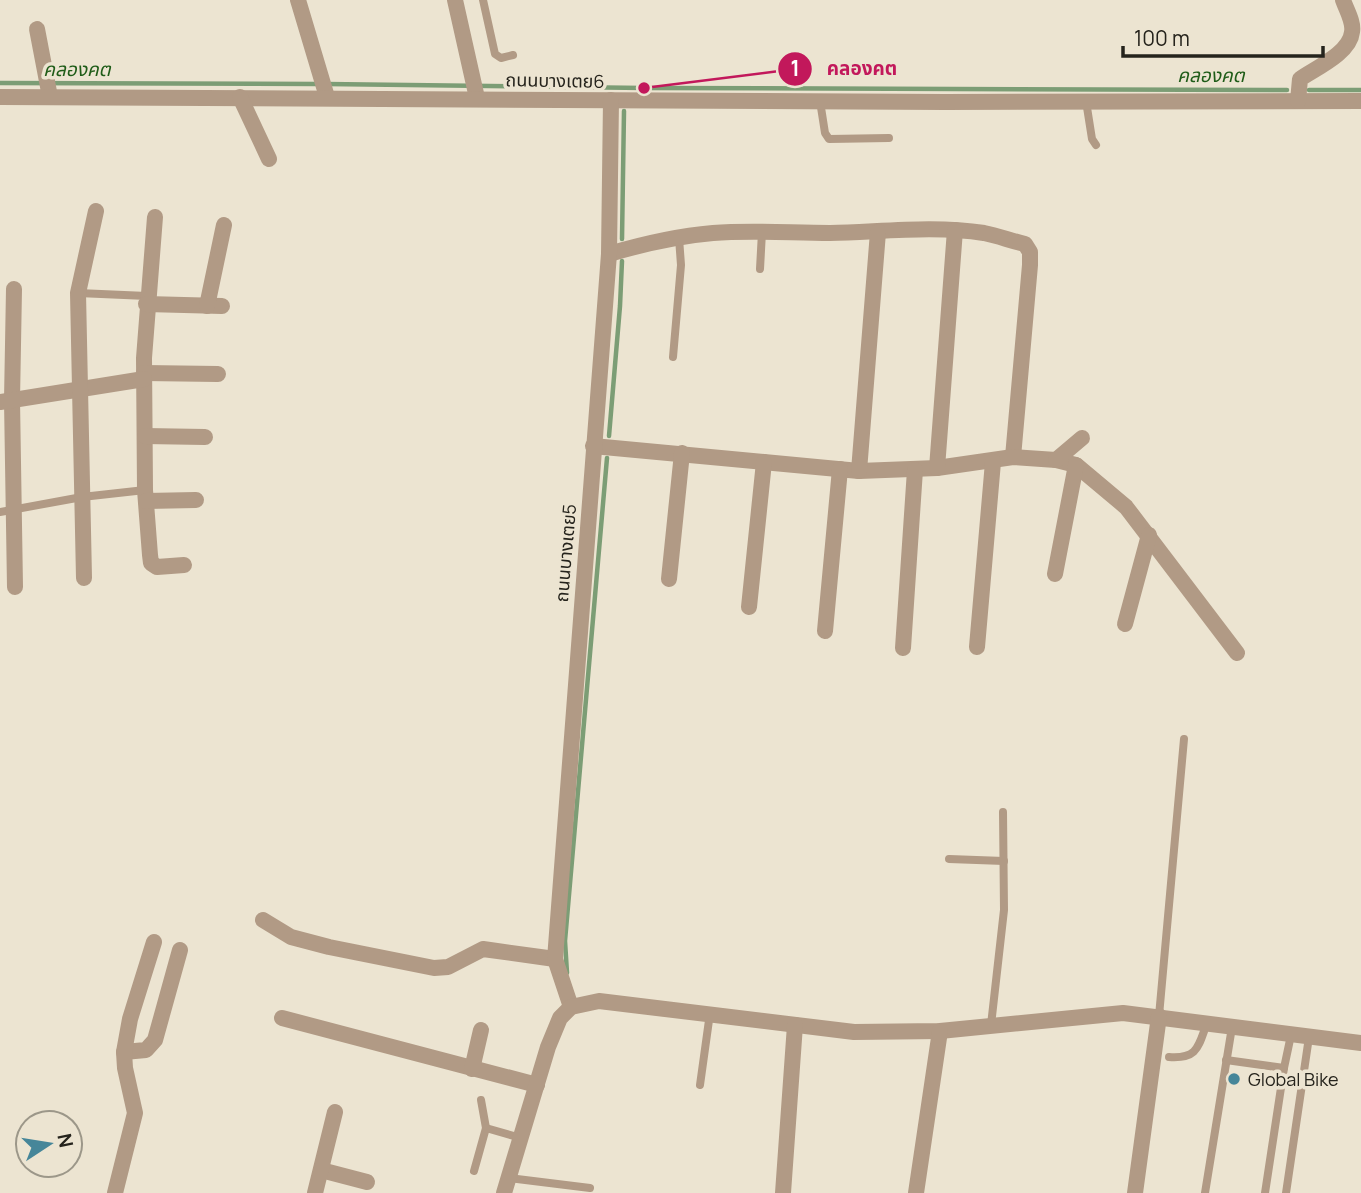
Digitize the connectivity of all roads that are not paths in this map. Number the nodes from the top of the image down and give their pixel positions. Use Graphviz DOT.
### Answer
graph roads {
  1 [pos="298,0"];
  2 [pos="455,0"];
  3 [pos="483,0"];
  4 [pos="1343,0"];
  5 [pos="37,29"];
  6 [pos="513,55"];
  7 [pos="49,94"];
  8 [pos="327,95"];
  9 [pos="477,96"];
  10 [pos="0,97"];
  11 [pos="240,97"];
  12 [pos="611,100"];
  13 [pos="820,101"];
  14 [pos="1086,101"];
  15 [pos="1298,101"];
  16 [pos="1361,101"];
  17 [pos="890,138"];
  18 [pos="1096,145"];
  19 [pos="268,159"];
  20 [pos="96,211"];
  21 [pos="155,217"];
  22 [pos="223,225"];
  23 [pos="955,230"];
  24 [pos="762,232"];
  25 [pos="878,232"];
  26 [pos="679,238"];
  27 [pos="609,254"];
  28 [pos="760,269"];
  29 [pos="14,289"];
  30 [pos="78,293"];
  31 [pos="147,300"];
  32 [pos="673,357"];
  33 [pos="218,373"];
  34 [pos="144,376"];
  35 [pos="79,390"];
  36 [pos="6,401"];
  37 [pos="145,436"];
  38 [pos="205,437"];
  39 [pos="1082,438"];
  40 [pos="593,446"];
  41 [pos="682,453"];
  42 [pos="1013,457"];
  43 [pos="1056,460"];
  44 [pos="993,461"];
  45 [pos="765,462"];
  46 [pos="1076,465"];
  47 [pos="937,468"];
  48 [pos="840,469"];
  49 [pos="915,470"];
  50 [pos="859,471"];
  51 [pos="146,496"];
  52 [pos="82,497"];
  53 [pos="196,500"];
  54 [pos="7,511"];
  55 [pos="1149,535"];
  56 [pos="184,565"];
  57 [pos="1055,574"];
  58 [pos="84,578"];
  59 [pos="669,579"];
  60 [pos="16,587"];
  61 [pos="749,607"];
  62 [pos="1125,624"];
  63 [pos="825,631"];
  64 [pos="976,647"];
  65 [pos="903,648"];
  66 [pos="1237,653"];
  67 [pos="1184,739"];
  68 [pos="1003,812"];
  69 [pos="949,859"];
  70 [pos="1004,861"];
  71 [pos="263,920"];
  72 [pos="154,942"];
  73 [pos="180,950"];
  74 [pos="555,959"];
  75 [pos="571,1007"];
  76 [pos="710,1013"];
  77 [pos="1159,1016"];
  78 [pos="282,1018"];
  79 [pos="1207,1023"];
  80 [pos="794,1025"];
  81 [pos="991,1025"];
  82 [pos="1231,1027"];
  83 [pos="481,1030"];
  84 [pos="940,1031"];
  85 [pos="1291,1035"];
  86 [pos="1309,1037"];
  87 [pos="1361,1042"];
  88 [pos="124,1052"];
  89 [pos="1169,1057"];
  90 [pos="1226,1060"];
  91 [pos="1284,1068"];
  92 [pos="472,1069"];
  93 [pos="537,1085"];
  94 [pos="700,1085"];
  95 [pos="481,1100"];
  96 [pos="335,1112"];
  97 [pos="486,1128"];
  98 [pos="521,1138"];
  99 [pos="321,1170"];
  100 [pos="474,1171"];
  101 [pos="367,1182"];
  102 [pos="506,1185"];
  103 [pos="590,1188"];
  104 [pos="115,1193"];
  105 [pos="315,1193"];
  106 [pos="783,1193"];
  107 [pos="916,1193"];
  108 [pos="1135,1193"];
  109 [pos="1205,1193"];
  110 [pos="1265,1193"];
  111 [pos="1286,1193"];
  1 -- 8 [label="street"];
  2 -- 9 [label="street"];
  3 -- 6 [label="lane"];
  4 -- 15 [label="street"];
  5 -- 7 [label="street"];
  7 -- 10 [label="street, ถนนบางเตย6"];
  7 -- 11 [label="street, ถนนบางเตย6"];
  8 -- 9 [label="street, ถนนบางเตย6"];
  8 -- 11 [label="street, ถนนบางเตย6"];
  9 -- 12 [label="street, ถนนบางเตย6"];
  11 -- 19 [label="street"];
  12 -- 13 [label="street, ถนนบางเตย6"];
  12 -- 27 [label="street, ถนนบางเตย5"];
  13 -- 14 [label="street, ถนนบางเตย6"];
  13 -- 17 [label="lane"];
  14 -- 15 [label="street, ถนนบางเตย6"];
  14 -- 18 [label="lane"];
  15 -- 16 [label="street, ถนนบางเตย6"];
  20 -- 30 [label="street"];
  21 -- 31 [label="street"];
  22 -- 31 [label="street"];
  23 -- 25 [label="street"];
  23 -- 42 [label="street"];
  23 -- 47 [label="street"];
  24 -- 25 [label="street"];
  24 -- 26 [label="street"];
  24 -- 28 [label="lane"];
  25 -- 50 [label="street"];
  26 -- 27 [label="street"];
  26 -- 32 [label="lane"];
  27 -- 40 [label="street, ถนนบางเตย5"];
  29 -- 36 [label="street"];
  30 -- 31 [label="lane"];
  30 -- 35 [label="street"];
  31 -- 34 [label="street"];
  33 -- 34 [label="street"];
  34 -- 35 [label="street"];
  34 -- 37 [label="street"];
  35 -- 36 [label="street"];
  35 -- 52 [label="street"];
  36 -- 54 [label="street"];
  37 -- 38 [label="street"];
  37 -- 51 [label="street"];
  39 -- 43 [label="street"];
  40 -- 41 [label="street"];
  40 -- 74 [label="street, ถนนบางเตย5"];
  41 -- 45 [label="street"];
  41 -- 59 [label="street"];
  42 -- 43 [label="street"];
  42 -- 44 [label="street"];
  43 -- 46 [label="street"];
  44 -- 47 [label="street"];
  44 -- 64 [label="street"];
  45 -- 48 [label="street"];
  45 -- 61 [label="street"];
  46 -- 55 [label="street"];
  46 -- 57 [label="street"];
  47 -- 49 [label="street"];
  48 -- 50 [label="street"];
  48 -- 63 [label="street"];
  49 -- 50 [label="street"];
  49 -- 65 [label="street"];
  51 -- 52 [label="lane"];
  51 -- 53 [label="street"];
  51 -- 56 [label="street"];
  52 -- 54 [label="lane"];
  52 -- 58 [label="street"];
  54 -- 60 [label="street"];
  55 -- 62 [label="street"];
  55 -- 66 [label="street"];
  67 -- 77 [label="lane"];
  68 -- 70 [label="lane"];
  69 -- 70 [label="lane"];
  70 -- 81 [label="lane"];
  71 -- 74 [label="street"];
  72 -- 88 [label="street"];
  73 -- 88 [label="street"];
  74 -- 75 [label="street, ถนนบางเตย5"];
  75 -- 76 [label="street"];
  75 -- 93 [label="street"];
  76 -- 80 [label="street"];
  76 -- 94 [label="lane"];
  77 -- 79 [label="street"];
  77 -- 81 [label="street"];
  77 -- 108 [label="street"];
  78 -- 92 [label="street"];
  79 -- 82 [label="street"];
  79 -- 89 [label="lane"];
  80 -- 84 [label="street"];
  80 -- 106 [label="street"];
  81 -- 84 [label="street"];
  82 -- 85 [label="street"];
  82 -- 90 [label="lane"];
  83 -- 92 [label="street"];
  84 -- 107 [label="street"];
  85 -- 86 [label="street"];
  85 -- 91 [label="lane"];
  86 -- 87 [label="street"];
  86 -- 111 [label="lane"];
  88 -- 104 [label="street"];
  90 -- 91 [label="lane"];
  90 -- 109 [label="lane"];
  91 -- 110 [label="lane"];
  92 -- 93 [label="street"];
  93 -- 98 [label="street"];
  95 -- 97 [label="lane"];
  96 -- 99 [label="street"];
  97 -- 98 [label="lane"];
  97 -- 100 [label="lane"];
  98 -- 102 [label="street"];
  99 -- 101 [label="street"];
  99 -- 105 [label="street"];
  102 -- 103 [label="lane"];
}
